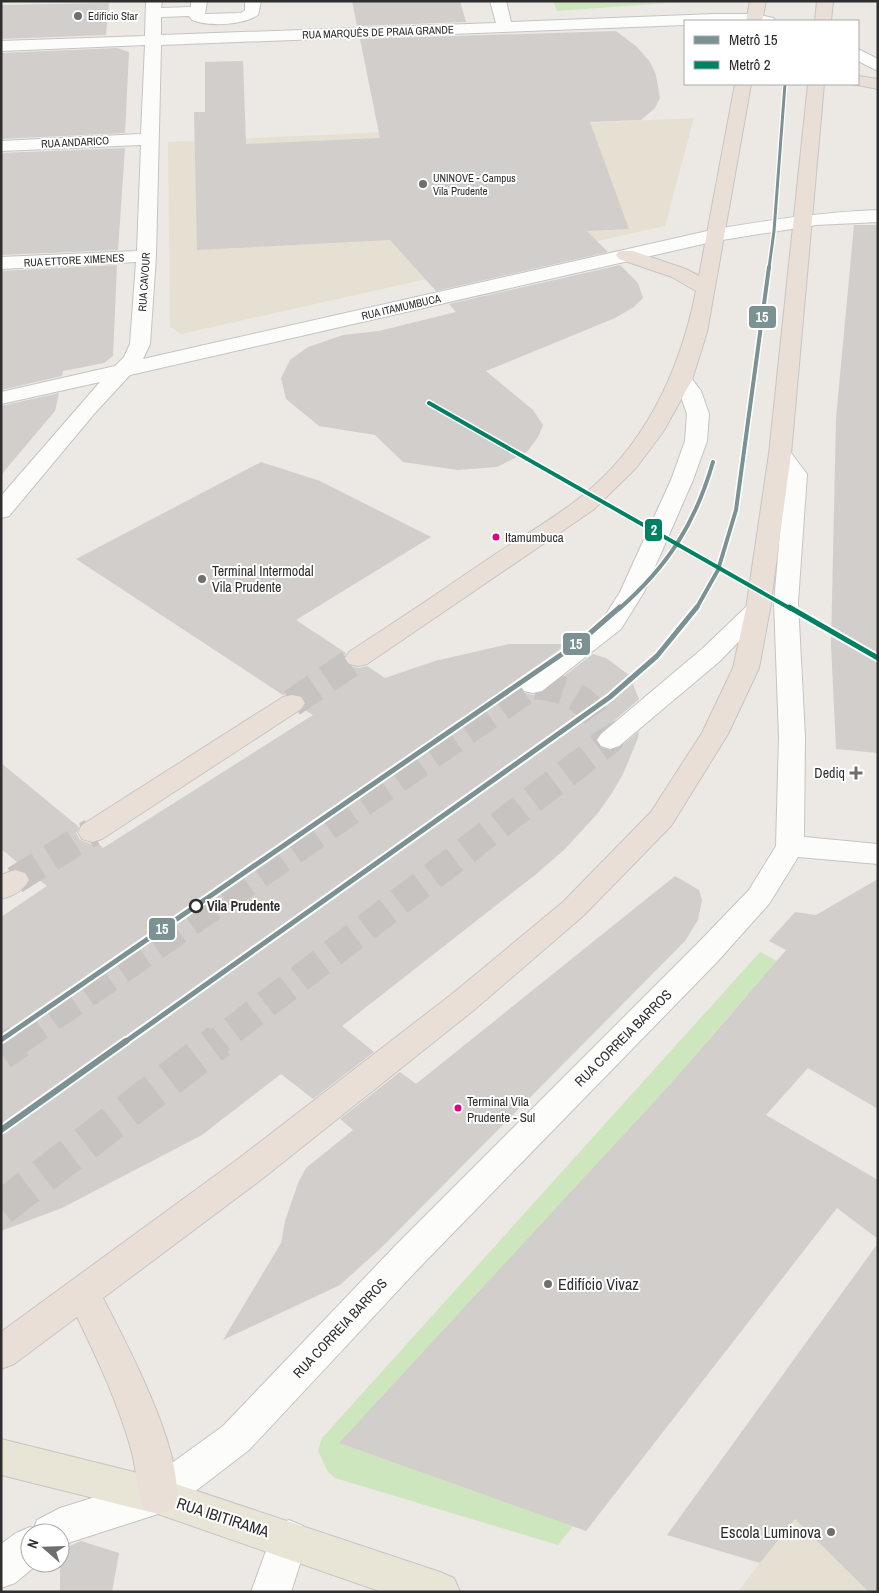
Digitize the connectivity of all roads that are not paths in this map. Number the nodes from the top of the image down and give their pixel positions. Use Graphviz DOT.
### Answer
graph roads {
  1 [pos="253,1"];
  2 [pos="498,1"];
  3 [pos="758,1"];
  4 [pos="825,1"];
  5 [pos="199,6"];
  6 [pos="154,7"];
  7 [pos="759,20"];
  8 [pos="823,20"];
  9 [pos="684,22"];
  10 [pos="505,27"];
  11 [pos="153,40"];
  12 [pos="1,46"];
  13 [pos="859,55"];
  14 [pos="878,66"];
  15 [pos="859,81"];
  16 [pos="878,84"];
  17 [pos="743,85"];
  18 [pos="816,85"];
  19 [pos="148,139"];
  20 [pos="1,146"];
  21 [pos="878,216"];
  22 [pos="802,220"];
  23 [pos="716,236"];
  24 [pos="626,255"];
  25 [pos="146,256"];
  26 [pos="1,263"];
  27 [pos="706,288"];
  28 [pos="123,370"];
  29 [pos="682,379"];
  30 [pos="1,398"];
  31 [pos="780,454"];
  32 [pos="1,511"];
  33 [pos="758,609"];
  34 [pos="358,658"];
  35 [pos="533,685"];
  36 [pos="292,703"];
  37 [pos="610,740"];
  38 [pos="92,832"];
  39 [pos="790,846"];
  40 [pos="878,854"];
  41 [pos="83,1294"];
  42 [pos="1,1353"];
  43 [pos="1,1457"];
  44 [pos="158,1496"];
  45 [pos="70,1524"];
  46 [pos="290,1539"];
  47 [pos="20,1554"];
  48 [pos="1,1569"];
  49 [pos="270,1592"];
  50 [pos="440,1592"];
  1 -- 5 [label="street"];
  2 -- 10 [label="street"];
  3 -- 7 [label="highway"];
  4 -- 8 [label="highway"];
  5 -- 6 [label="street"];
  6 -- 11 [label="street, RUA CAVOUR"];
  9 -- 10 [label="street, RUA MARQUÊS DE PRAIA GRANDE"];
  10 -- 11 [label="street, RUA MARQUÊS DE PRAIA GRANDE"];
  11 -- 12 [label="street, RUA MARQUÊS DE PRAIA GRANDE"];
  11 -- 19 [label="street, RUA CAVOUR"];
  13 -- 14 [label="street"];
  15 -- 16 [label="highway"];
  17 -- 23 [label="highway"];
  18 -- 22 [label="highway"];
  19 -- 20 [label="street, RUA ANDARICO"];
  19 -- 25 [label="street, RUA CAVOUR"];
  21 -- 22 [label="street, RUA ITAMUMBUCA"];
  22 -- 23 [label="street, RUA ITAMUMBUCA"];
  22 -- 31 [label="highway"];
  23 -- 24 [label="street, RUA ITAMUMBUCA"];
  23 -- 27 [label="highway"];
  24 -- 27 [label="highway"];
  24 -- 28 [label="street, RUA ITAMUMBUCA"];
  25 -- 26 [label="street, RUA ETTORE XIMENES"];
  25 -- 28 [label="street, RUA CAVOUR"];
  27 -- 29 [label="highway"];
  28 -- 30 [label="street, RUA ITAMUMBUCA"];
  28 -- 32 [label="street, RUA CAVOUR"];
  29 -- 34 [label="highway"];
  29 -- 35 [label="street"];
  31 -- 33 [label="highway"];
  31 -- 39 [label="street"];
  33 -- 37 [label="street"];
  33 -- 41 [label="highway"];
  36 -- 38 [label="highway"];
  39 -- 40 [label="street"];
  39 -- 44 [label="street, RUA CORREIA BARROS"];
  41 -- 42 [label="highway"];
  41 -- 44 [label="highway"];
  43 -- 44 [label="main road, RUA IBITIRAMA"];
  44 -- 45 [label="street, RUA CORREIA BARROS"];
  44 -- 46 [label="main road, RUA IBITIRAMA"];
  46 -- 49 [label="street"];
  46 -- 50 [label="main road, RUA IBITIRAMA"];
  47 -- 48 [label="street"];
}
